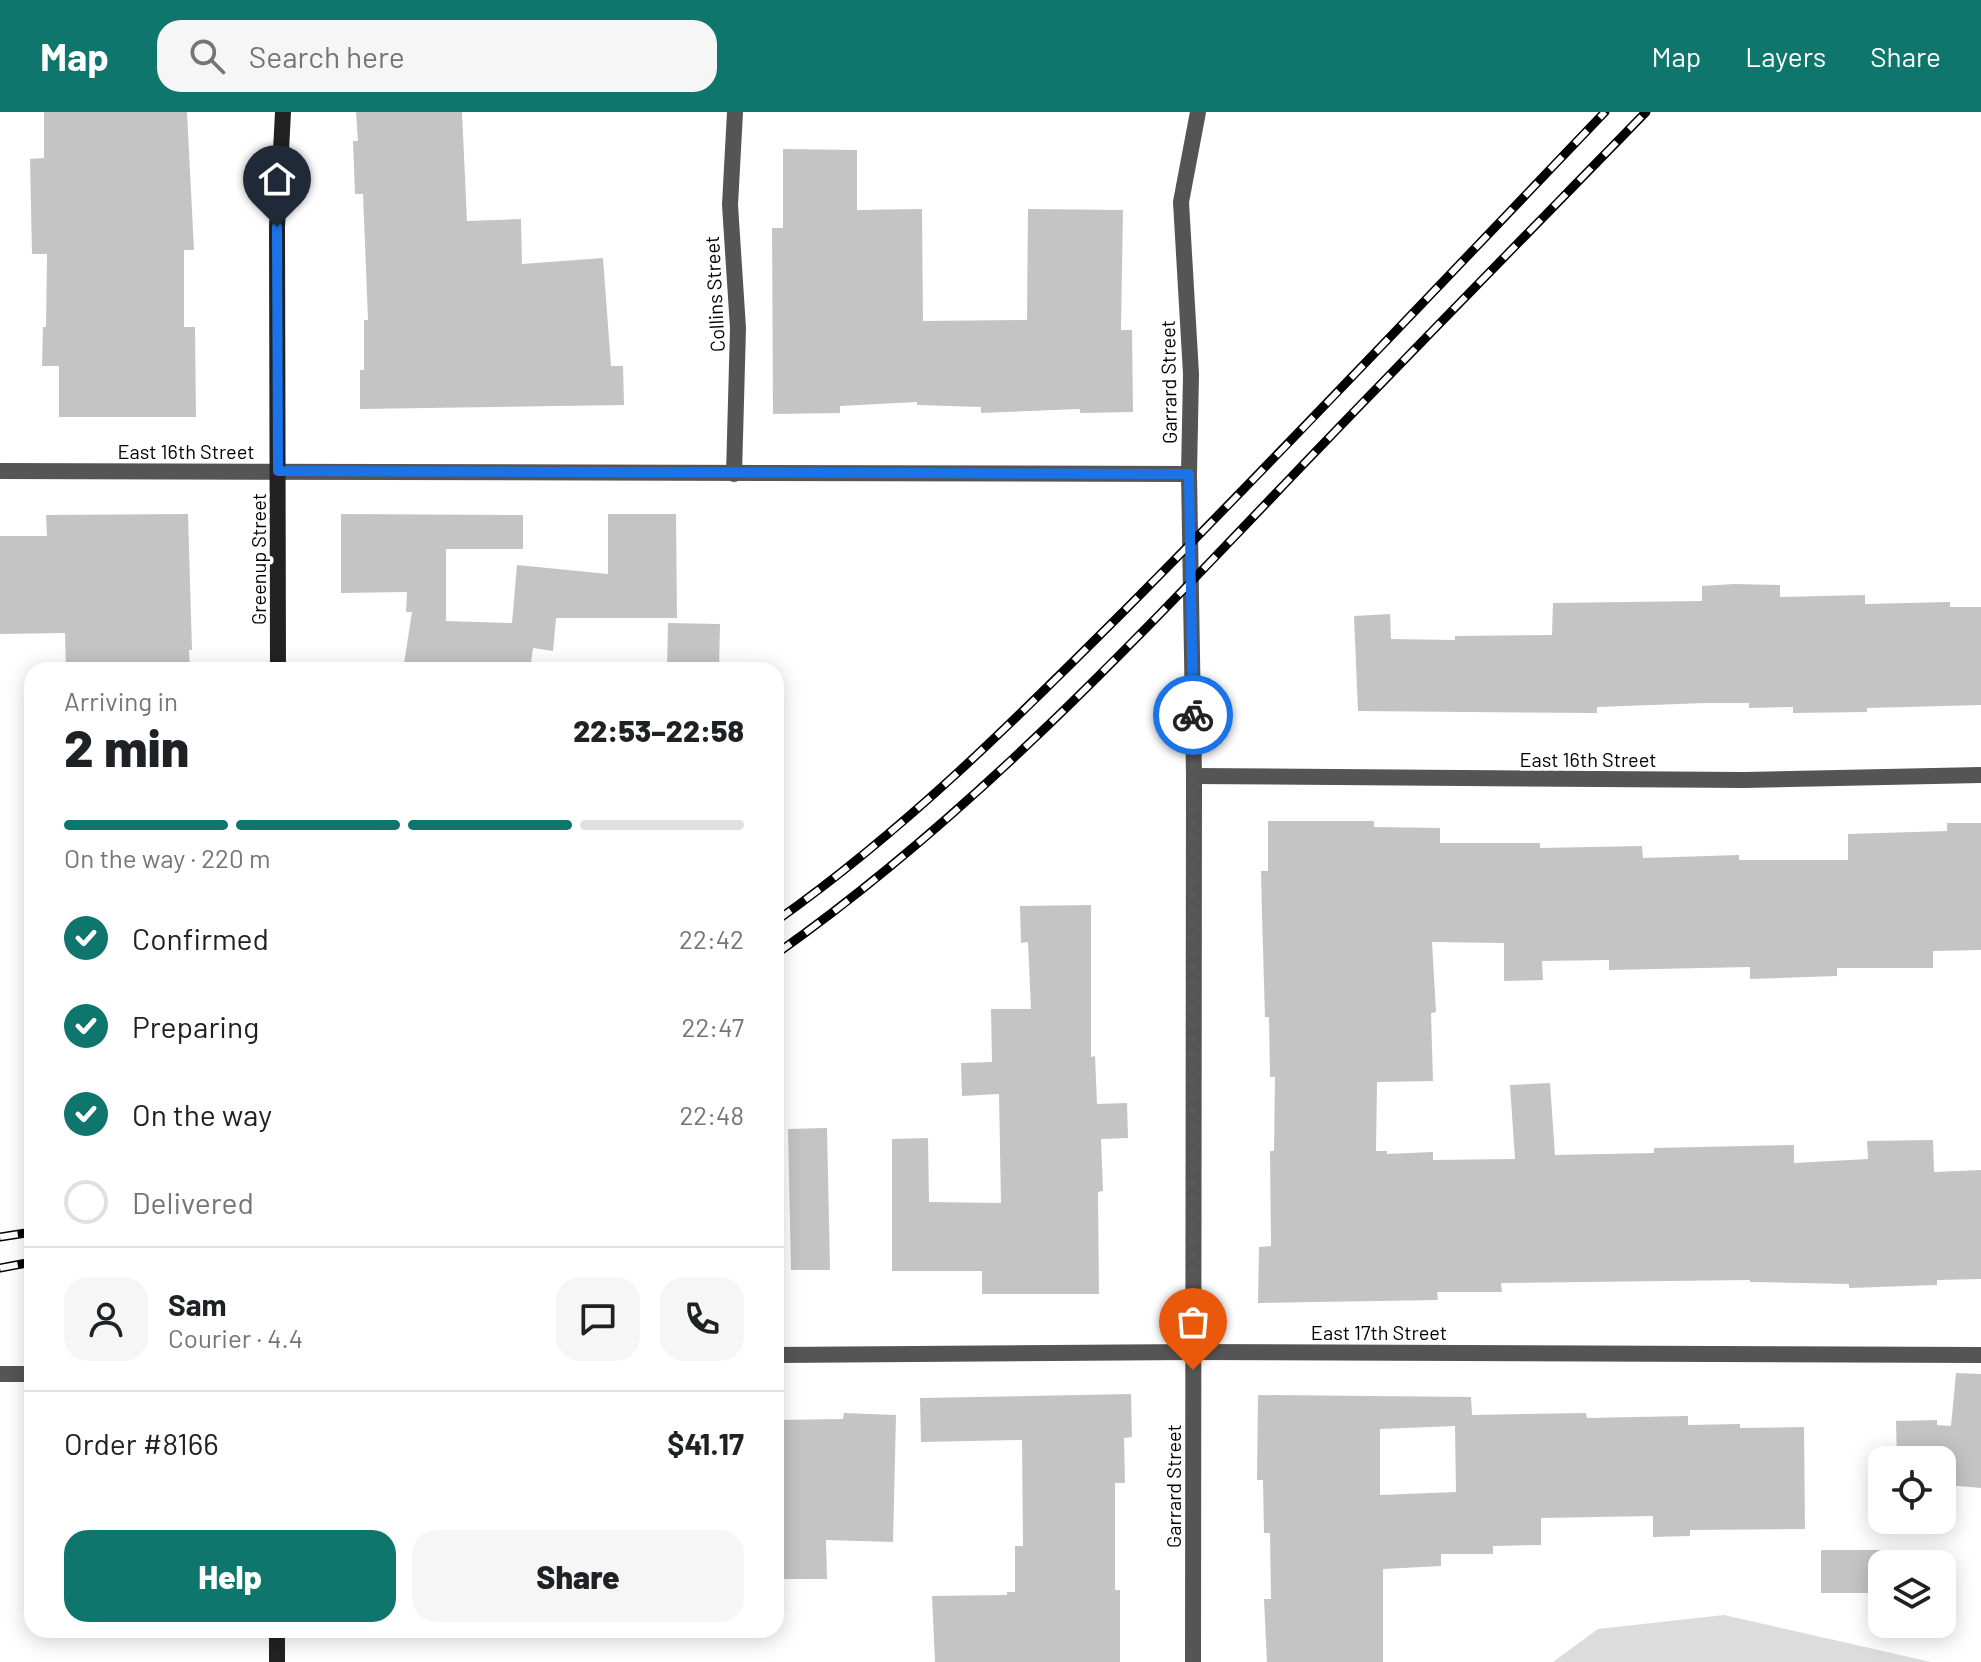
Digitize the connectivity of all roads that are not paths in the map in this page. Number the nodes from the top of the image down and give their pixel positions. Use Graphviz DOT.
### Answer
graph roads {
  1 [pos="283,112"];
  2 [pos="735,112"];
  3 [pos="1198,112"];
  4 [pos="0,471"];
  5 [pos="278,471"];
  6 [pos="734,474"];
  7 [pos="1189,474"];
  8 [pos="278,662"];
  9 [pos="1981,775"];
  10 [pos="1194,776"];
  11 [pos="1193,1352"];
  12 [pos="784,1355"];
  13 [pos="1981,1355"];
  14 [pos="0,1374"];
  15 [pos="24,1374"];
  16 [pos="277,1638"];
  17 [pos="277,1662"];
  18 [pos="1193,1662"];
  1 -- 5 [label="main road, Greenup Street"];
  2 -- 6 [label="street, Collins Street"];
  3 -- 7 [label="street, Garrard Street"];
  4 -- 5 [label="street, East 16th Street"];
  5 -- 6 [label="street, East 16th Street"];
  5 -- 8 [label="main road, Greenup Street"];
  6 -- 7 [label="street, East 16th Street"];
  7 -- 10 [label="street, Garrard Street"];
  9 -- 10 [label="street, East 16th Street"];
  10 -- 11 [label="street, Garrard Street"];
  11 -- 12 [label="street, East 17th Street"];
  11 -- 13 [label="street, East 17th Street"];
  11 -- 18 [label="street, Garrard Street"];
  14 -- 15 [label="street"];
  16 -- 17 [label="main road"];
}
